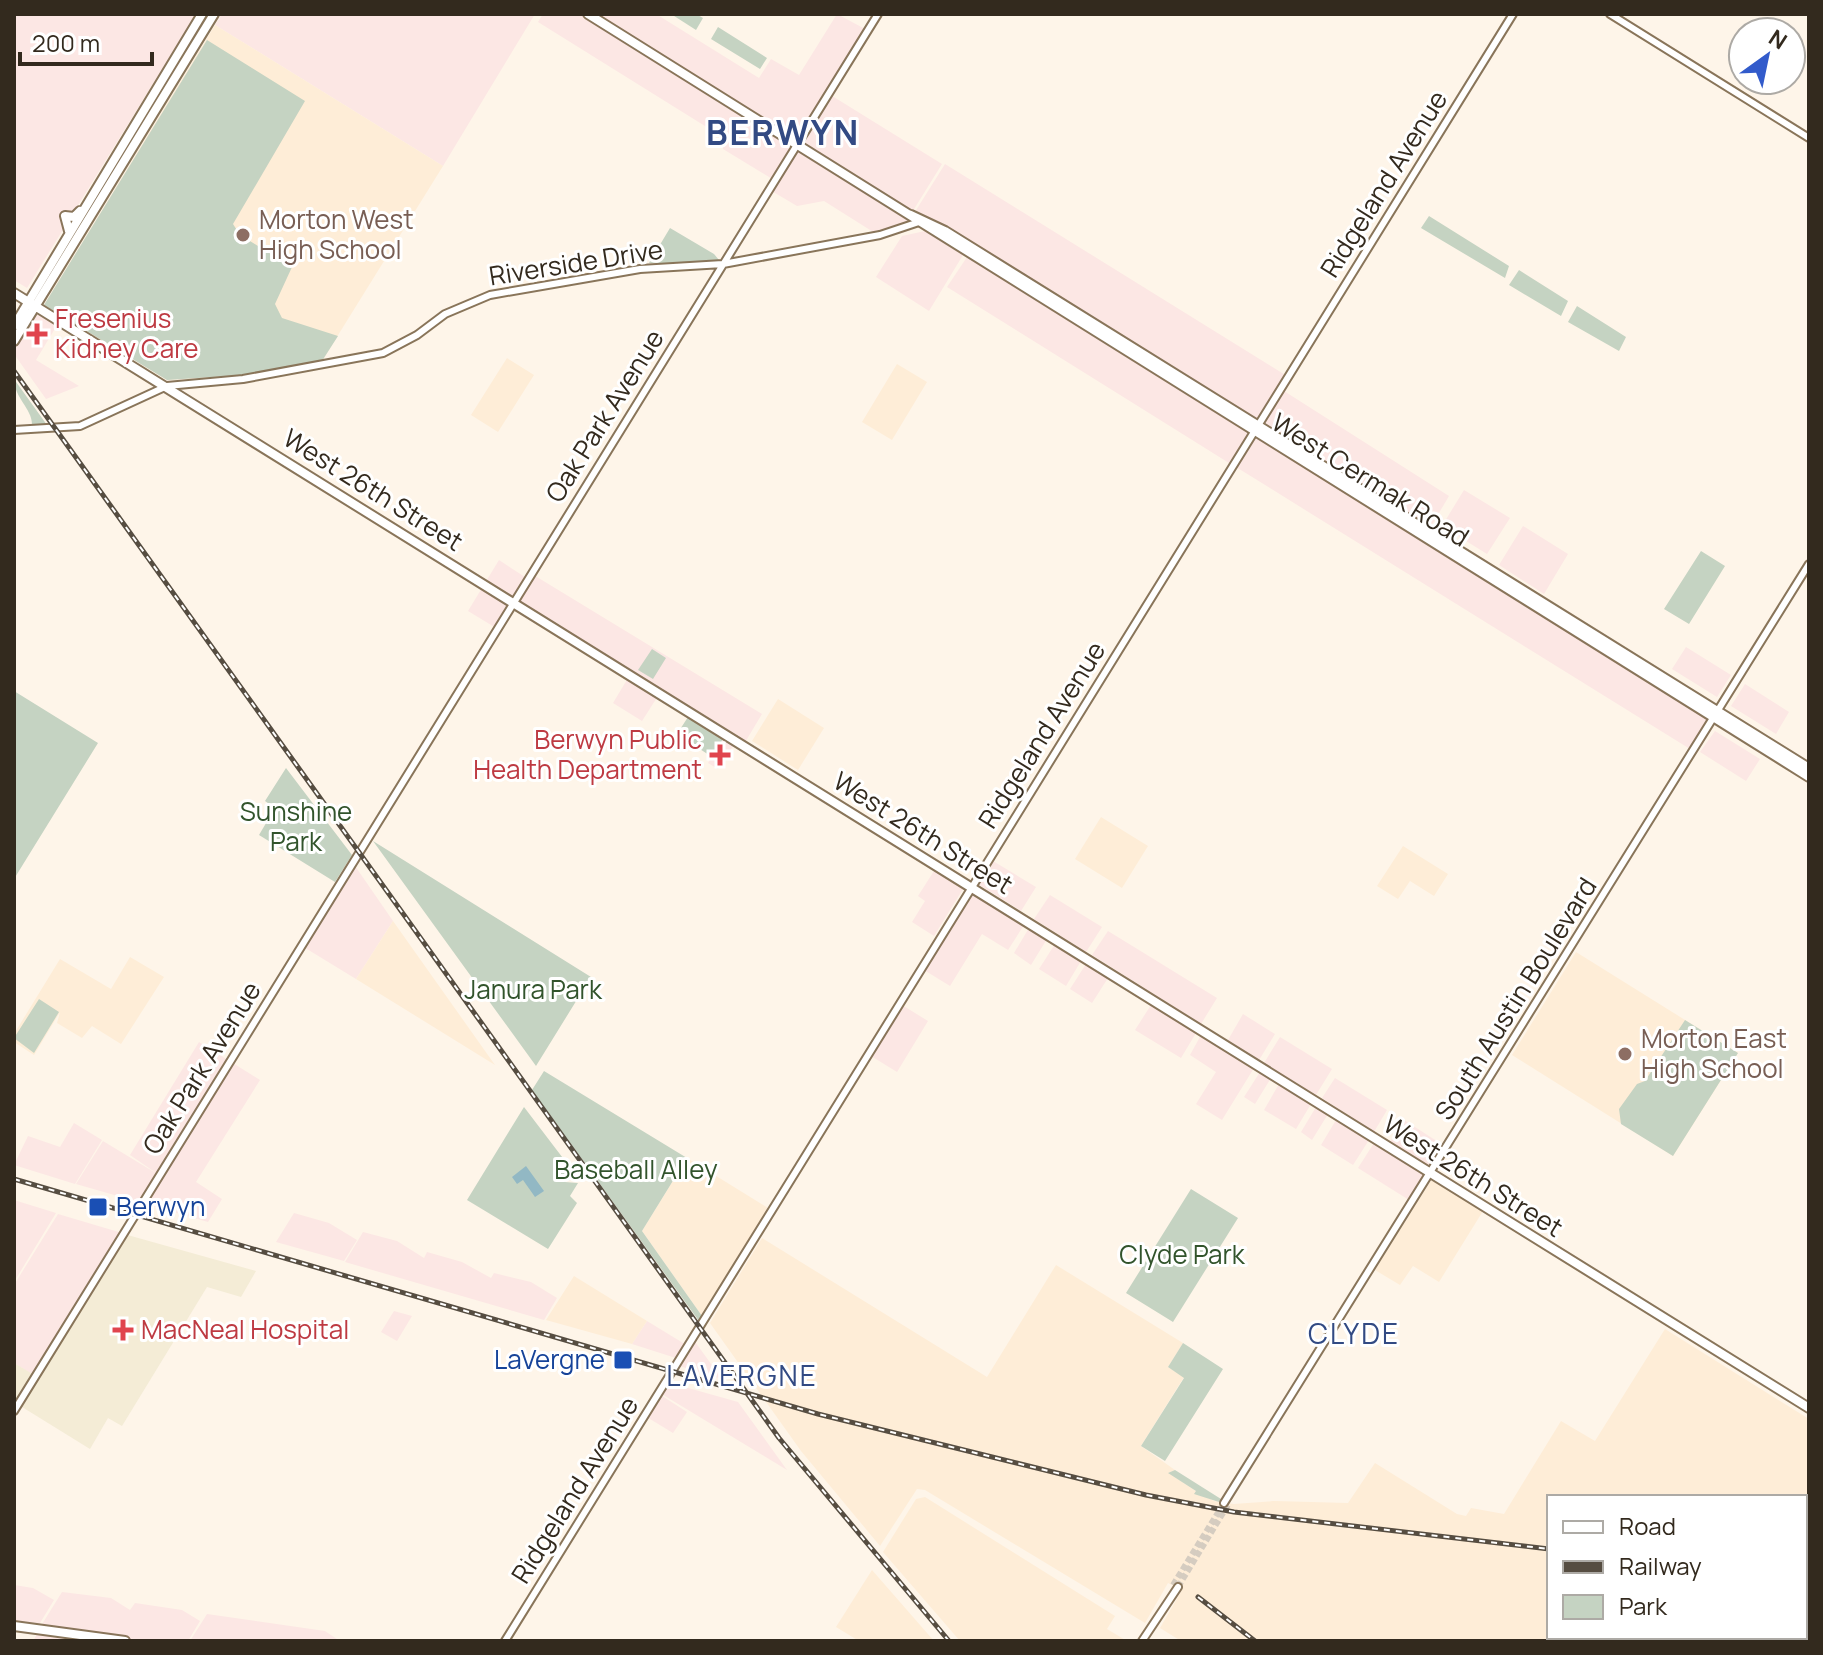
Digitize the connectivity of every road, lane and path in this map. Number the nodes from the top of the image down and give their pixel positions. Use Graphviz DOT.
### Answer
graph roads {
  1 [pos="202,14"];
  2 [pos="214,14"];
  3 [pos="588,14"];
  4 [pos="878,14"];
  5 [pos="1513,14"];
  6 [pos="1610,14"];
  7 [pos="1809,138"];
  8 [pos="798,144"];
  9 [pos="922,221"];
  10 [pos="723,264"];
  11 [pos="14,293"];
  12 [pos="32,304"];
  13 [pos="14,326"];
  14 [pos="14,341"];
  15 [pos="167,386"];
  16 [pos="1256,428"];
  17 [pos="14,430"];
  18 [pos="1809,564"];
  19 [pos="514,601"];
  20 [pos="1716,714"];
  21 [pos="1809,768"];
  22 [pos="1809,777"];
  23 [pos="972,887"];
  24 [pos="1431,1173"];
  25 [pos="1809,1408"];
  26 [pos="14,1411"];
  27 [pos="1228,1501"];
  28 [pos="1176,1586"];
  29 [pos="14,1626"];
  30 [pos="125,1641"];
  31 [pos="505,1641"];
  32 [pos="1142,1641"];
  1 -- 12 [label="main road"];
  2 -- 12 [label="main road"];
  3 -- 8 [label="main road, West Cermak Road"];
  4 -- 8 [label="street, Oak Park Avenue"];
  5 -- 16 [label="street, Ridgeland Avenue"];
  6 -- 7 [label="street"];
  8 -- 9 [label="main road, West Cermak Road"];
  8 -- 10 [label="street, Oak Park Avenue"];
  9 -- 10 [label="street, Riverside Drive"];
  9 -- 16 [label="main road, West Cermak Road"];
  10 -- 15 [label="street, Riverside Drive"];
  10 -- 19 [label="street, Oak Park Avenue"];
  11 -- 12 [label="main road, West 26th Street"];
  12 -- 13 [label="main road"];
  12 -- 14 [label="main road"];
  12 -- 15 [label="main road, West 26th Street"];
  15 -- 17 [label="street, Riverside Drive"];
  15 -- 19 [label="main road, West 26th Street"];
  16 -- 20 [label="main road, West Cermak Road"];
  16 -- 23 [label="street, Ridgeland Avenue"];
  18 -- 20 [label="street, South Austin Boulevard"];
  19 -- 23 [label="main road, West 26th Street"];
  19 -- 26 [label="street, Oak Park Avenue"];
  20 -- 21 [label="main road, West Cermak Road"];
  20 -- 22 [label="main road, West Cermak Road"];
  20 -- 24 [label="street, South Austin Boulevard"];
  23 -- 24 [label="main road, West 26th Street"];
  23 -- 31 [label="street, Ridgeland Avenue"];
  24 -- 25 [label="main road, West 26th Street"];
  24 -- 27 [label="street, South Austin Boulevard"];
  28 -- 32 [label="street"];
  29 -- 30 [label="main road"];
}
